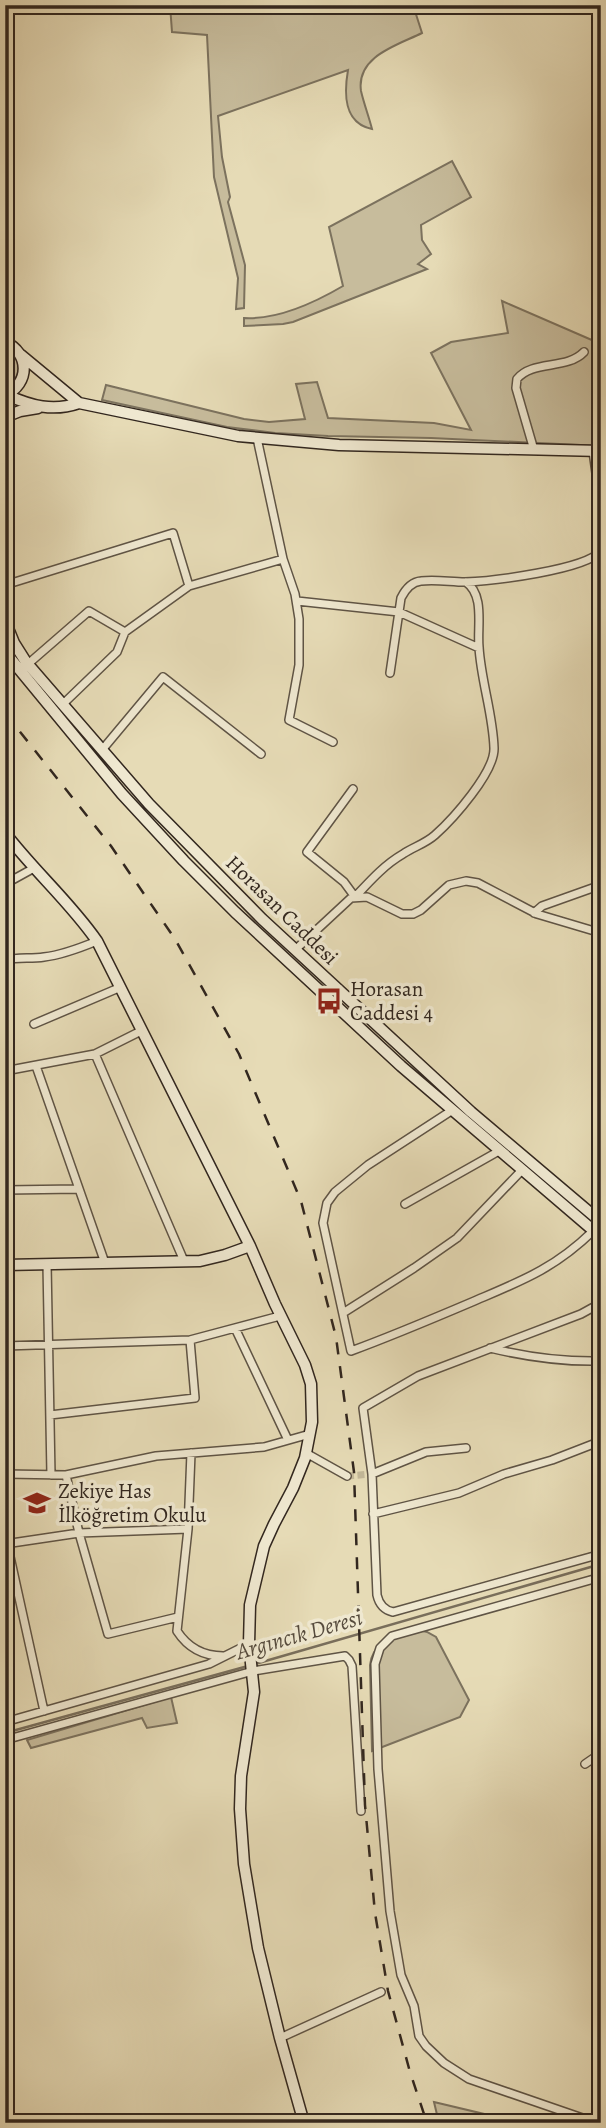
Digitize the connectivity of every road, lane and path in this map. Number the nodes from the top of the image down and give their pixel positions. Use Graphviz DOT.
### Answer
graph roads {
  1 [pos="5,342"];
  2 [pos="584,352"];
  3 [pos="21,355"];
  4 [pos="6,395"];
  5 [pos="79,403"];
  6 [pos="42,407"];
  7 [pos="5,417"];
  8 [pos="257,438"];
  9 [pos="534,450"];
  10 [pos="597,451"];
  11 [pos="601,510"];
  12 [pos="601,551"];
  13 [pos="283,559"];
  14 [pos="467,582"];
  15 [pos="5,585"];
  16 [pos="189,586"];
  17 [pos="297,601"];
  18 [pos="398,612"];
  19 [pos="5,621"];
  20 [pos="125,632"];
  21 [pos="479,648"];
  22 [pos="5,652"];
  23 [pos="28,664"];
  24 [pos="390,673"];
  25 [pos="62,704"];
  26 [pos="333,742"];
  27 [pos="102,750"];
  28 [pos="261,754"];
  29 [pos="352,789"];
  30 [pos="5,833"];
  31 [pos="34,868"];
  32 [pos="5,884"];
  33 [pos="601,885"];
  34 [pos="355,897"];
  35 [pos="534,913"];
  36 [pos="601,933"];
  37 [pos="97,941"];
  38 [pos="295,950"];
  39 [pos="5,960"];
  40 [pos="121,987"];
  41 [pos="34,1024"];
  42 [pos="141,1031"];
  43 [pos="95,1054"];
  44 [pos="36,1066"];
  45 [pos="5,1071"];
  46 [pos="451,1111"];
  47 [pos="499,1151"];
  48 [pos="522,1170"];
  49 [pos="79,1189"];
  50 [pos="5,1190"];
  51 [pos="405,1204"];
  52 [pos="601,1222"];
  53 [pos="597,1234"];
  54 [pos="250,1246"];
  55 [pos="184,1261"];
  56 [pos="105,1263"];
  57 [pos="47,1264"];
  58 [pos="5,1265"];
  59 [pos="601,1303"];
  60 [pos="342,1313"];
  61 [pos="280,1315"];
  62 [pos="235,1328"];
  63 [pos="190,1340"];
  64 [pos="49,1345"];
  65 [pos="5,1346"];
  66 [pos="489,1348"];
  67 [pos="601,1361"];
  68 [pos="50,1415"];
  69 [pos="310,1434"];
  70 [pos="288,1440"];
  71 [pos="601,1441"];
  72 [pos="466,1448"];
  73 [pos="191,1453"];
  74 [pos="306,1453"];
  75 [pos="5,1474"];
  76 [pos="372,1474"];
  77 [pos="51,1475"];
  78 [pos="66,1475"];
  79 [pos="347,1476"];
  80 [pos="373,1514"];
  81 [pos="188,1529"];
  82 [pos="79,1533"];
  83 [pos="6,1543"];
  84 [pos="601,1554"];
  85 [pos="601,1577"];
  86 [pos="178,1617"];
  87 [pos="249,1648"];
  88 [pos="224,1656"];
  89 [pos="252,1669"];
  90 [pos="44,1711"];
  91 [pos="5,1721"];
  92 [pos="5,1740"];
  93 [pos="601,1753"];
  94 [pos="585,1764"];
  95 [pos="361,1811"];
  96 [pos="381,1992"];
  97 [pos="279,2038"];
  98 [pos="304,2123"];
  99 [pos="597,2123"];
  1 -- 3 [label="street"];
  2 -- 9 [label="street"];
  3 -- 4 [label="street"];
  3 -- 5 [label="street"];
  4 -- 6 [label="street"];
  5 -- 6 [label="street"];
  5 -- 8 [label="street"];
  6 -- 7 [label="street"];
  8 -- 9 [label="street"];
  8 -- 13 [label="street"];
  9 -- 10 [label="street"];
  10 -- 11 [label="street"];
  12 -- 14 [label="street"];
  13 -- 16 [label="street"];
  13 -- 17 [label="street"];
  14 -- 18 [label="street"];
  14 -- 21 [label="street"];
  15 -- 16 [label="street"];
  16 -- 20 [label="street"];
  17 -- 18 [label="street"];
  17 -- 26 [label="street"];
  18 -- 21 [label="street"];
  18 -- 24 [label="street"];
  19 -- 23 [label="street, Horasan Caddesi"];
  20 -- 23 [label="street"];
  20 -- 25 [label="street"];
  21 -- 34 [label="street"];
  22 -- 46 [label="street, Horasan Caddesi"];
  23 -- 25 [label="street, Horasan Caddesi"];
  25 -- 27 [label="street, Horasan Caddesi"];
  27 -- 28 [label="street"];
  27 -- 38 [label="street, Horasan Caddesi"];
  29 -- 34 [label="street"];
  30 -- 31 [label="street"];
  31 -- 32 [label="street"];
  31 -- 37 [label="street"];
  33 -- 35 [label="street"];
  34 -- 35 [label="street"];
  34 -- 38 [label="street"];
  35 -- 36 [label="street"];
  37 -- 39 [label="street"];
  37 -- 40 [label="street"];
  38 -- 52 [label="street, Horasan Caddesi"];
  40 -- 41 [label="street"];
  40 -- 42 [label="street"];
  42 -- 43 [label="street"];
  42 -- 54 [label="street"];
  43 -- 44 [label="street"];
  43 -- 55 [label="street"];
  44 -- 45 [label="street"];
  44 -- 49 [label="street"];
  46 -- 47 [label="street, Horasan Caddesi"];
  46 -- 60 [label="street"];
  47 -- 48 [label="street, Horasan Caddesi"];
  47 -- 51 [label="street"];
  48 -- 53 [label="street, Horasan Caddesi"];
  48 -- 60 [label="street"];
  49 -- 50 [label="street"];
  49 -- 56 [label="street"];
  53 -- 60 [label="street"];
  54 -- 55 [label="street"];
  54 -- 61 [label="street"];
  55 -- 56 [label="street"];
  56 -- 57 [label="street"];
  57 -- 58 [label="street"];
  57 -- 64 [label="street"];
  59 -- 66 [label="street"];
  61 -- 62 [label="street"];
  61 -- 69 [label="street"];
  62 -- 63 [label="street"];
  62 -- 70 [label="street"];
  63 -- 64 [label="street"];
  63 -- 68 [label="street"];
  64 -- 65 [label="street"];
  64 -- 68 [label="street"];
  66 -- 67 [label="street"];
  66 -- 76 [label="street"];
  68 -- 77 [label="street"];
  69 -- 70 [label="street"];
  69 -- 74 [label="street"];
  70 -- 73 [label="street"];
  71 -- 80 [label="street"];
  72 -- 76 [label="street"];
  73 -- 78 [label="street"];
  73 -- 81 [label="street"];
  74 -- 79 [label="street"];
  74 -- 87 [label="street"];
  75 -- 77 [label="street"];
  76 -- 80 [label="street"];
  77 -- 78 [label="street"];
  78 -- 82 [label="street"];
  80 -- 84 [label="street"];
  81 -- 82 [label="street"];
  81 -- 86 [label="street"];
  82 -- 83 [label="street"];
  82 -- 86 [label="street"];
  83 -- 90 [label="street"];
  85 -- 99 [label="street"];
  86 -- 88 [label="street"];
  87 -- 88 [label="street"];
  87 -- 89 [label="street"];
  88 -- 90 [label="street"];
  89 -- 92 [label="street"];
  89 -- 95 [label="street"];
  89 -- 97 [label="street"];
  90 -- 91 [label="street"];
  93 -- 94 [label="street"];
  96 -- 97 [label="street"];
  97 -- 98 [label="street"];
}
